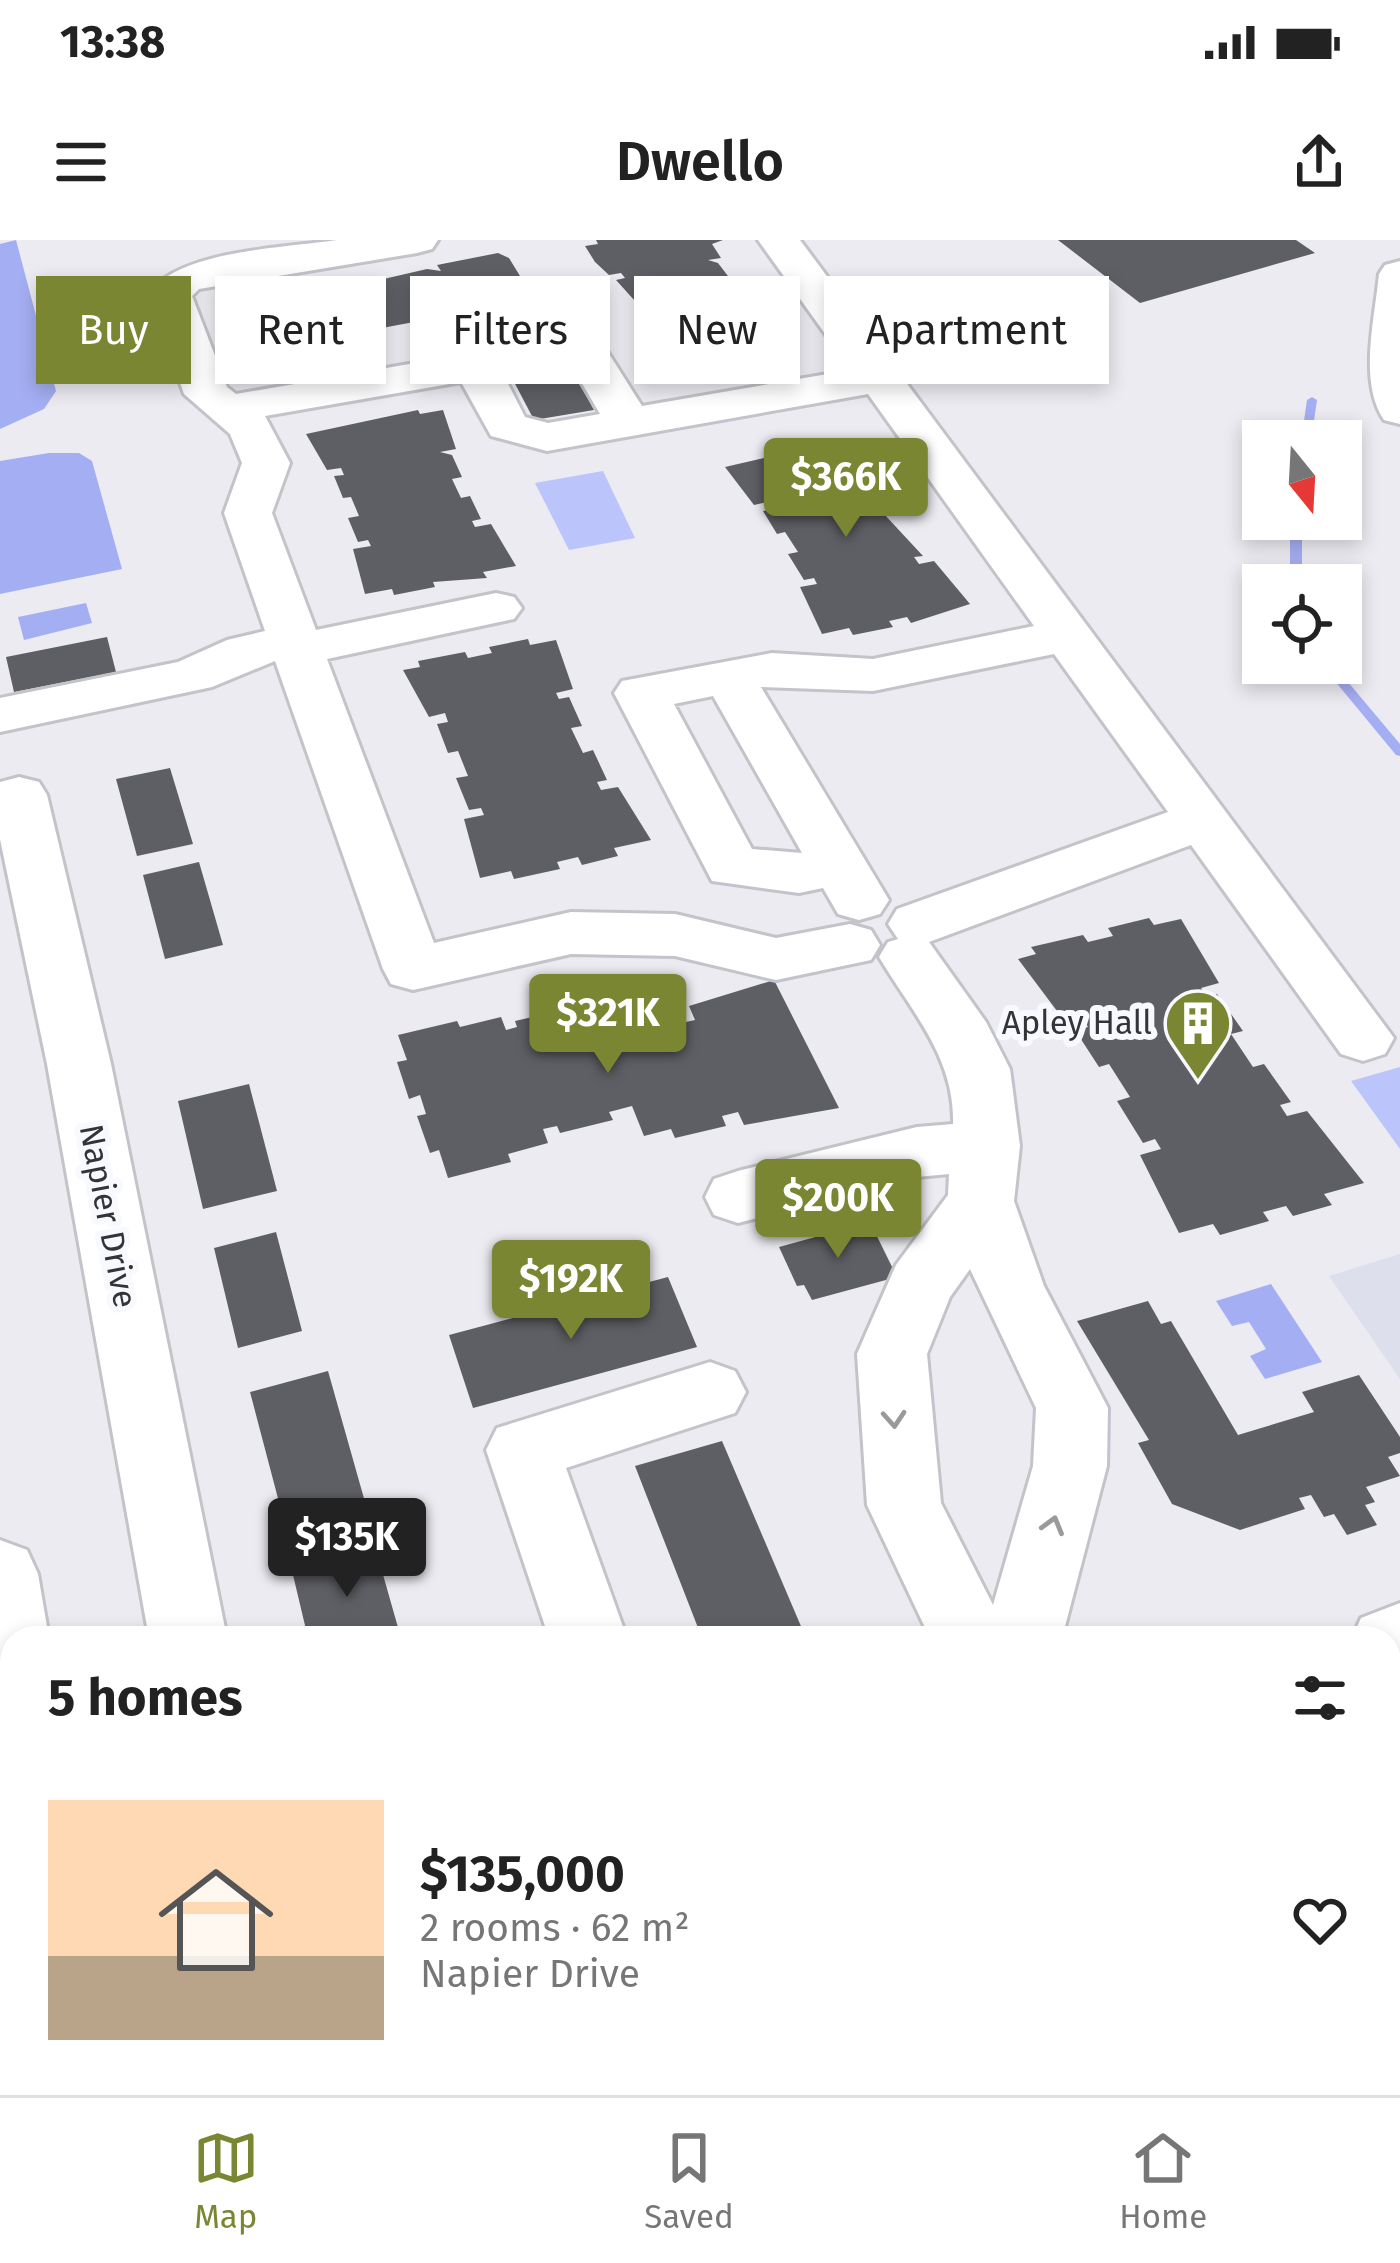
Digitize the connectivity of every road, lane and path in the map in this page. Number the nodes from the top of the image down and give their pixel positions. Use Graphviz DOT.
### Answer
graph roads {
  1 [pos="417,240"];
  2 [pos="779,240"];
  3 [pos="1400,274"];
  4 [pos="824,301"];
  5 [pos="410,377"];
  6 [pos="487,384"];
  7 [pos="606,384"];
  8 [pos="846,384"];
  9 [pos="884,384"];
  10 [pos="226,409"];
  11 [pos="1400,410"];
  12 [pos="628,422"];
  13 [pos="496,608"];
  14 [pos="1068,635"];
  15 [pos="296,645"];
  16 [pos="728,676"];
  17 [pos="0,715"];
  18 [pos="19,795"];
  19 [pos="1204,820"];
  20 [pos="877,921"];
  21 [pos="1363,1038"];
  22 [pos="984,1174"];
  23 [pos="738,1197"];
  24 [pos="903,1327"];
  25 [pos="1033,1328"];
  26 [pos="710,1392"];
  27 [pos="0,1574"];
  28 [pos="8,1626"];
  29 [pos="186,1626"];
  30 [pos="584,1626"];
  31 [pos="964,1626"];
  32 [pos="1026,1626"];
  1 -- 10 [label="street"];
  2 -- 4 [label="street"];
  3 -- 11 [label="street"];
  5 -- 10 [label="street"];
  6 -- 12 [label="street"];
  7 -- 12 [label="street"];
  8 -- 12 [label="street"];
  9 -- 14 [label="street"];
  10 -- 15 [label="street"];
  13 -- 15 [label="street"];
  14 -- 16 [label="street"];
  14 -- 19 [label="street"];
  15 -- 17 [label="street"];
  15 -- 20 [label="street"];
  16 -- 20 [label="street"];
  16 -- 20 [label="street"];
  18 -- 29 [label="street, Napier Drive"];
  19 -- 20 [label="street"];
  19 -- 21 [label="street"];
  20 -- 22 [label="street"];
  22 -- 23 [label="street"];
  22 -- 24 [label="street"];
  22 -- 25 [label="street"];
  24 -- 25 [label="street"];
  24 -- 31 [label="street, one-way"];
  32 -- 25 [label="street, one-way"];
  26 -- 30 [label="street"];
  27 -- 28 [label="street"];
}
